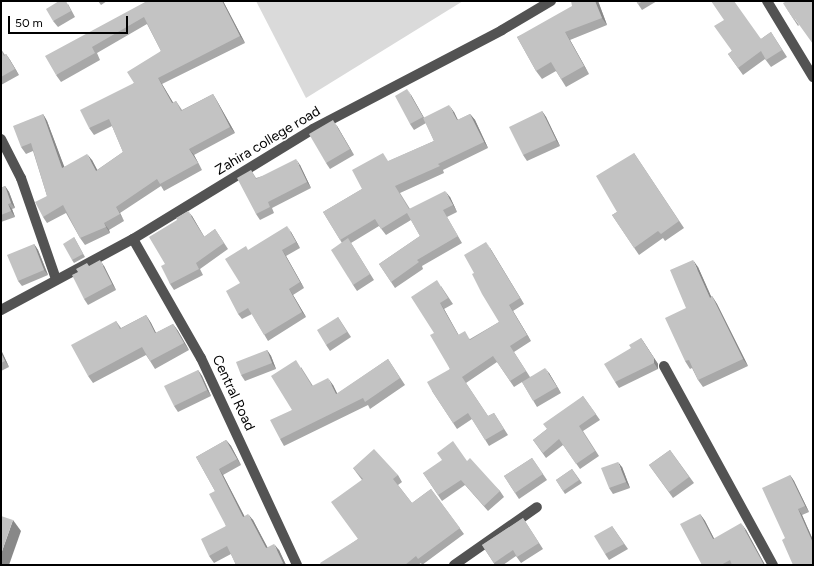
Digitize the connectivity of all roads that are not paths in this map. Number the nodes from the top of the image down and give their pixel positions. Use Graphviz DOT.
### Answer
graph roads {
  1 [pos="551,1"];
  2 [pos="767,1"];
  3 [pos="813,77"];
  4 [pos="1,140"];
  5 [pos="133,239"];
  6 [pos="56,279"];
  7 [pos="1,310"];
  8 [pos="664,366"];
  9 [pos="537,506"];
  10 [pos="296,565"];
  11 [pos="454,565"];
  12 [pos="773,565"];
  1 -- 5 [label="street, Zahira college road"];
  2 -- 3 [label="street"];
  4 -- 6 [label="street"];
  5 -- 6 [label="street, Zahira college road"];
  5 -- 10 [label="street, Central Road"];
  6 -- 7 [label="street, Zahira college road"];
  8 -- 12 [label="street"];
  9 -- 11 [label="street"];
}
